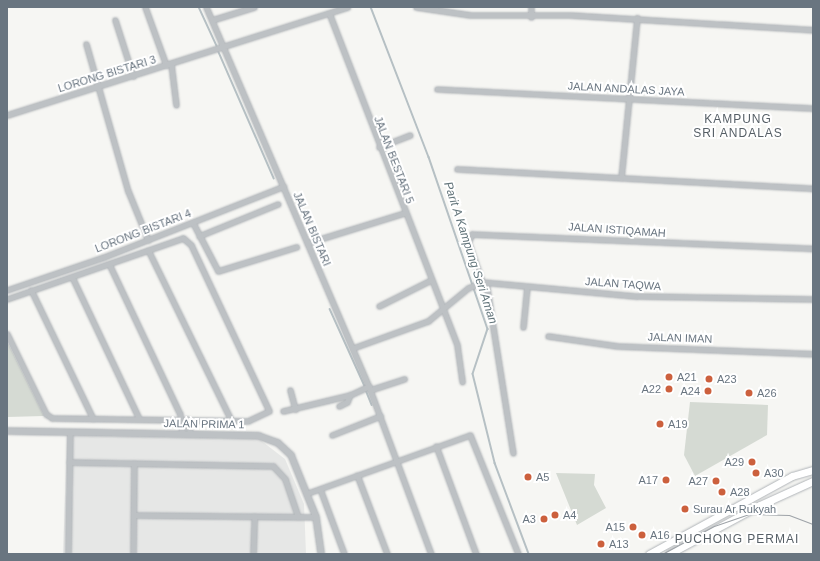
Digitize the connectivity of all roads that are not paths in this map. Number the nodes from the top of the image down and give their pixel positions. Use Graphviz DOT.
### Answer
graph roads {
  1 [pos="145,7"];
  2 [pos="206,7"];
  3 [pos="254,7"];
  4 [pos="347,7"];
  5 [pos="416,7"];
  6 [pos="531,7"];
  7 [pos="328,13"];
  8 [pos="531,17"];
  9 [pos="637,18"];
  10 [pos="115,20"];
  11 [pos="212,20"];
  12 [pos="813,30"];
  13 [pos="86,44"];
  14 [pos="221,48"];
  15 [pos="169,64"];
  16 [pos="134,76"];
  17 [pos="99,86"];
  18 [pos="438,89"];
  19 [pos="629,99"];
  20 [pos="176,105"];
  21 [pos="813,108"];
  22 [pos="7,115"];
  23 [pos="410,135"];
  24 [pos="379,147"];
  25 [pos="457,169"];
  26 [pos="622,178"];
  27 [pos="284,186"];
  28 [pos="813,188"];
  29 [pos="278,204"];
  30 [pos="404,212"];
  31 [pos="193,223"];
  32 [pos="199,236"];
  33 [pos="148,240"];
  34 [pos="307,243"];
  35 [pos="296,247"];
  36 [pos="813,248"];
  37 [pos="148,250"];
  38 [pos="109,264"];
  39 [pos="72,276"];
  40 [pos="431,280"];
  41 [pos="484,282"];
  42 [pos="527,286"];
  43 [pos="7,290"];
  44 [pos="32,290"];
  45 [pos="7,299"];
  46 [pos="813,299"];
  47 [pos="379,306"];
  48 [pos="443,312"];
  49 [pos="523,327"];
  50 [pos="7,334"];
  51 [pos="548,336"];
  52 [pos="352,348"];
  53 [pos="813,354"];
  54 [pos="404,379"];
  55 [pos="462,382"];
  56 [pos="367,388"];
  57 [pos="290,390"];
  58 [pos="350,395"];
  59 [pos="339,406"];
  60 [pos="295,409"];
  61 [pos="283,411"];
  62 [pos="180,414"];
  63 [pos="380,416"];
  64 [pos="93,418"];
  65 [pos="139,419"];
  66 [pos="181,420"];
  67 [pos="188,420"];
  68 [pos="231,420"];
  69 [pos="7,431"];
  70 [pos="70,432"];
  71 [pos="182,433"];
  72 [pos="190,434"];
  73 [pos="332,435"];
  74 [pos="436,446"];
  75 [pos="513,453"];
  76 [pos="396,461"];
  77 [pos="69,462"];
  78 [pos="134,464"];
  79 [pos="813,470"];
  80 [pos="357,475"];
  81 [pos="813,481"];
  82 [pos="320,489"];
  83 [pos="308,493"];
  84 [pos="134,515"];
  85 [pos="254,516"];
  86 [pos="298,517"];
  87 [pos="316,517"];
  88 [pos="68,554"];
  89 [pos="133,554"];
  90 [pos="253,554"];
  91 [pos="321,554"];
  92 [pos="344,554"];
  93 [pos="387,554"];
  94 [pos="432,554"];
  95 [pos="476,554"];
  96 [pos="518,554"];
  97 [pos="649,554"];
  98 [pos="669,554"];
  1 -- 15 [label="street"];
  2 -- 11 [label="street, JALAN BISTARI"];
  3 -- 11 [label="street"];
  4 -- 7 [label="street, LORONG BISTARI 3"];
  5 -- 8 [label="street"];
  6 -- 8 [label="street"];
  7 -- 14 [label="street, LORONG BISTARI 3"];
  7 -- 24 [label="street, JALAN BESTARI 5"];
  8 -- 9 [label="street"];
  9 -- 12 [label="street"];
  9 -- 19 [label="street"];
  10 -- 16 [label="street"];
  11 -- 14 [label="street, JALAN BISTARI"];
  13 -- 17 [label="street"];
  14 -- 15 [label="street, LORONG BISTARI 3"];
  14 -- 27 [label="street, JALAN BISTARI"];
  15 -- 16 [label="street, LORONG BISTARI 3"];
  15 -- 20 [label="street"];
  16 -- 17 [label="street, LORONG BISTARI 3"];
  17 -- 22 [label="street, LORONG BISTARI 3"];
  17 -- 33 [label="street"];
  18 -- 19 [label="street, JALAN ANDALAS JAYA"];
  19 -- 21 [label="street, JALAN ANDALAS JAYA"];
  19 -- 26 [label="street"];
  23 -- 24 [label="street"];
  24 -- 30 [label="street, JALAN BESTARI 5"];
  25 -- 26 [label="street"];
  26 -- 28 [label="street"];
  27 -- 31 [label="street, LORONG BISTARI 4"];
  27 -- 34 [label="street, JALAN BISTARI"];
  29 -- 32 [label="street"];
  30 -- 34 [label="street"];
  30 -- 40 [label="street, JALAN BESTARI 5"];
  31 -- 32 [label="street"];
  31 -- 33 [label="street, LORONG BISTARI 4"];
  32 -- 35 [label="street"];
  33 -- 43 [label="street, LORONG BISTARI 4"];
  34 -- 52 [label="street, JALAN BISTARI"];
  36 -- 41 [label="street, JALAN ISTIQAMAH"];
  37 -- 38 [label="street"];
  37 -- 68 [label="street"];
  37 -- 68 [label="street"];
  38 -- 39 [label="street"];
  38 -- 62 [label="street"];
  39 -- 44 [label="street"];
  39 -- 65 [label="street"];
  40 -- 47 [label="street"];
  40 -- 48 [label="street, JALAN BESTARI 5"];
  41 -- 42 [label="street, JALAN TAQWA"];
  41 -- 48 [label="street, JALAN TAQWA"];
  41 -- 75 [label="street, JALAN ISTIQAMAH"];
  42 -- 46 [label="street, JALAN TAQWA"];
  42 -- 49 [label="street"];
  44 -- 45 [label="street"];
  44 -- 64 [label="street"];
  48 -- 52 [label="street"];
  48 -- 55 [label="street, JALAN BESTARI 5"];
  50 -- 64 [label="street"];
  51 -- 53 [label="street, JALAN IMAN"];
  52 -- 56 [label="street, JALAN BISTARI"];
  54 -- 56 [label="street"];
  56 -- 58 [label="street"];
  56 -- 63 [label="street, JALAN BISTARI"];
  57 -- 60 [label="street"];
  58 -- 59 [label="street"];
  58 -- 60 [label="street"];
  60 -- 61 [label="street"];
  62 -- 66 [label="street"];
  62 -- 67 [label="street"];
  63 -- 73 [label="street"];
  63 -- 76 [label="street, JALAN BISTARI"];
  64 -- 65 [label="street"];
  65 -- 66 [label="street"];
  66 -- 67 [label="street"];
  66 -- 71 [label="street"];
  67 -- 68 [label="street"];
  67 -- 72 [label="street"];
  69 -- 70 [label="street, JALAN PRIMA 1"];
  70 -- 71 [label="street, JALAN PRIMA 1"];
  70 -- 77 [label="street"];
  71 -- 72 [label="street, JALAN PRIMA 1"];
  72 -- 83 [label="street, JALAN PRIMA 1"];
  74 -- 76 [label="street"];
  74 -- 95 [label="street"];
  74 -- 96 [label="street"];
  76 -- 80 [label="street"];
  76 -- 94 [label="street, JALAN BISTARI"];
  77 -- 78 [label="street"];
  77 -- 88 [label="street"];
  78 -- 84 [label="street"];
  78 -- 86 [label="street"];
  79 -- 97 [label="main road"];
  80 -- 82 [label="street"];
  80 -- 93 [label="street"];
  81 -- 98 [label="main road"];
  82 -- 83 [label="street"];
  82 -- 92 [label="street"];
  83 -- 87 [label="street, JALAN PRIMA 1"];
  84 -- 85 [label="street"];
  84 -- 89 [label="street"];
  85 -- 86 [label="street"];
  85 -- 90 [label="street"];
  86 -- 87 [label="street"];
  87 -- 91 [label="street, JALAN PRIMA 1"];
}
